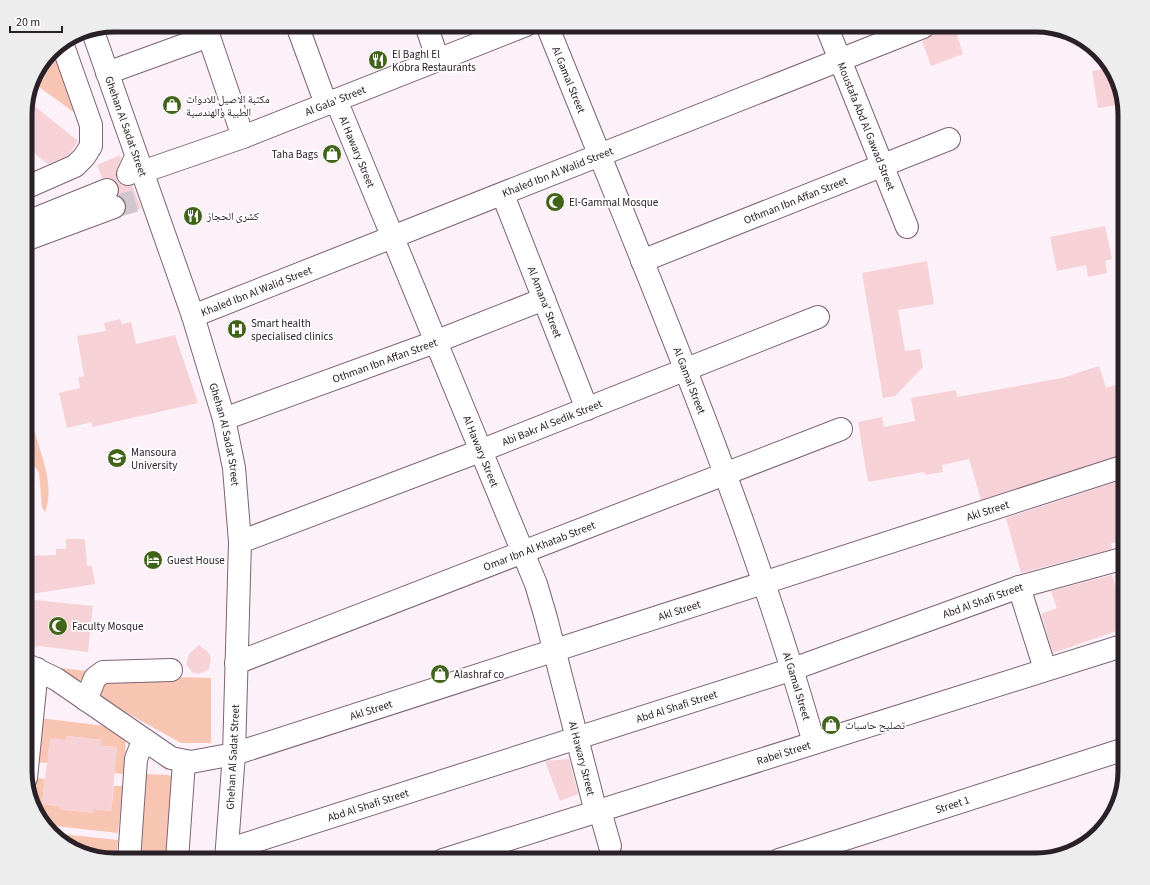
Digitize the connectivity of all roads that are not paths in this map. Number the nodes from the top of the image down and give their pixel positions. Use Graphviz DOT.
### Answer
graph roads {
  1 [pos="202,32"];
  2 [pos="208,32"];
  3 [pos="300,32"];
  4 [pos="428,32"];
  5 [pos="508,32"];
  6 [pos="550,32"];
  7 [pos="829,32"];
  8 [pos="911,32"];
  9 [pos="94,35"];
  10 [pos="64,49"];
  11 [pos="438,60"];
  12 [pos="841,61"];
  13 [pos="107,73"];
  14 [pos="331,102"];
  15 [pos="243,137"];
  16 [pos="949,139"];
  17 [pos="600,156"];
  18 [pos="883,166"];
  19 [pos="135,168"];
  20 [pos="32,185"];
  21 [pos="503,195"];
  22 [pos="111,199"];
  23 [pos="66,217"];
  24 [pos="32,222"];
  25 [pos="907,227"];
  26 [pos="32,236"];
  27 [pos="393,238"];
  28 [pos="642,261"];
  29 [pos="544,299"];
  30 [pos="193,316"];
  31 [pos="818,317"];
  32 [pos="435,342"];
  33 [pos="685,370"];
  34 [pos="587,409"];
  35 [pos="224,419"];
  36 [pos="841,429"];
  37 [pos="480,451"];
  38 [pos="1118,468"];
  39 [pos="726,474"];
  40 [pos="240,542"];
  41 [pos="523,552"];
  42 [pos="1118,560"];
  43 [pos="765,583"];
  44 [pos="1019,586"];
  45 [pos="1118,647"];
  46 [pos="555,651"];
  47 [pos="236,662"];
  48 [pos="32,667"];
  49 [pos="793,669"];
  50 [pos="171,670"];
  51 [pos="1045,670"];
  52 [pos="86,700"];
  53 [pos="577,739"];
  54 [pos="146,741"];
  55 [pos="814,742"];
  56 [pos="234,754"];
  57 [pos="1118,754"];
  58 [pos="184,762"];
  59 [pos="598,811"];
  60 [pos="610,846"];
  61 [pos="129,853"];
  62 [pos="178,853"];
  63 [pos="227,853"];
  64 [pos="233,853"];
  65 [pos="465,853"];
  66 [pos="817,853"];
  1 -- 13 [label="street"];
  2 -- 15 [label="street"];
  3 -- 14 [label="street, Al Hawary Street"];
  4 -- 11 [label="street"];
  5 -- 11 [label="street, Al Gala' Street"];
  6 -- 17 [label="street, Al Gamal Street"];
  7 -- 12 [label="street, Moustafa Abd Al Gawad Street"];
  8 -- 12 [label="street, Khaled Ibn Al Walid Street"];
  9 -- 13 [label="street, Ghehan Al Sadat Street"];
  10 -- 20 [label="street"];
  11 -- 14 [label="street, Al Gala' Street"];
  12 -- 17 [label="street, Khaled Ibn Al Walid Street"];
  12 -- 18 [label="street, Moustafa Abd Al Gawad Street"];
  13 -- 19 [label="street, Ghehan Al Sadat Street"];
  14 -- 15 [label="street, Al Gala' Street"];
  14 -- 27 [label="street, Al Hawary Street"];
  15 -- 19 [label="street, Al Gala' Street"];
  16 -- 18 [label="street, Othman Ibn Affan Street"];
  17 -- 21 [label="street, Khaled Ibn Al Walid Street"];
  17 -- 28 [label="street, Al Gamal Street"];
  18 -- 25 [label="street, Moustafa Abd Al Gawad Street"];
  18 -- 28 [label="street, Othman Ibn Affan Street"];
  19 -- 30 [label="street, Ghehan Al Sadat Street"];
  21 -- 27 [label="street, Khaled Ibn Al Walid Street"];
  21 -- 29 [label="street, Al Amana' Street"];
  22 -- 23 [label="street"];
  23 -- 24 [label="street"];
  23 -- 26 [label="street"];
  27 -- 30 [label="street, Khaled Ibn Al Walid Street"];
  27 -- 32 [label="street, Al Hawary Street"];
  28 -- 33 [label="street, Al Gamal Street"];
  29 -- 32 [label="street, Othman Ibn Affan Street"];
  29 -- 34 [label="street, Al Amana' Street"];
  30 -- 35 [label="street, Ghehan Al Sadat Street"];
  31 -- 33 [label="street, Abi Bakr Al Sedik Street"];
  32 -- 35 [label="street, Othman Ibn Affan Street"];
  32 -- 37 [label="street, Al Hawary Street"];
  33 -- 34 [label="street, Abi Bakr Al Sedik Street"];
  33 -- 39 [label="street, Al Gamal Street"];
  34 -- 37 [label="street, Abi Bakr Al Sedik Street"];
  35 -- 40 [label="street, Ghehan Al Sadat Street"];
  36 -- 39 [label="street, Omar Ibn Al Khatab Street"];
  37 -- 40 [label="street, Abi Bakr Al Sedik Street"];
  37 -- 41 [label="street, Al Hawary Street"];
  38 -- 43 [label="street, Akl Street"];
  39 -- 41 [label="street, Omar Ibn Al Khatab Street"];
  39 -- 43 [label="street, Al Gamal Street"];
  40 -- 47 [label="street, Ghehan Al Sadat Street"];
  41 -- 46 [label="street, Al Hawary Street"];
  41 -- 47 [label="street, Omar Ibn Al Khatab Street"];
  42 -- 44 [label="street, Abd Al Shafi Street"];
  43 -- 46 [label="street, Akl Street"];
  43 -- 49 [label="street, Al Gamal Street"];
  44 -- 49 [label="street, Abd Al Shafi Street"];
  44 -- 51 [label="street"];
  45 -- 51 [label="street, Rabei Street"];
  46 -- 53 [label="street, Al Hawary Street"];
  46 -- 56 [label="street, Akl Street"];
  47 -- 56 [label="street, Ghehan Al Sadat Street"];
  48 -- 52 [label="street"];
  49 -- 53 [label="street, Abd Al Shafi Street"];
  49 -- 55 [label="street, Al Gamal Street"];
  50 -- 52 [label="street"];
  51 -- 55 [label="street, Rabei Street"];
  52 -- 54 [label="street"];
  53 -- 59 [label="street, Al Hawary Street"];
  53 -- 64 [label="street, Abd Al Shafi Street"];
  54 -- 58 [label="street"];
  54 -- 61 [label="street"];
  55 -- 59 [label="street, Rabei Street"];
  56 -- 58 [label="street, Akl Street"];
  56 -- 63 [label="street, Ghehan Al Sadat Street"];
  57 -- 66 [label="street, Street 1"];
  58 -- 62 [label="street"];
  59 -- 60 [label="street, Al Hawary Street"];
  59 -- 65 [label="street, Rabei Street"];
}
